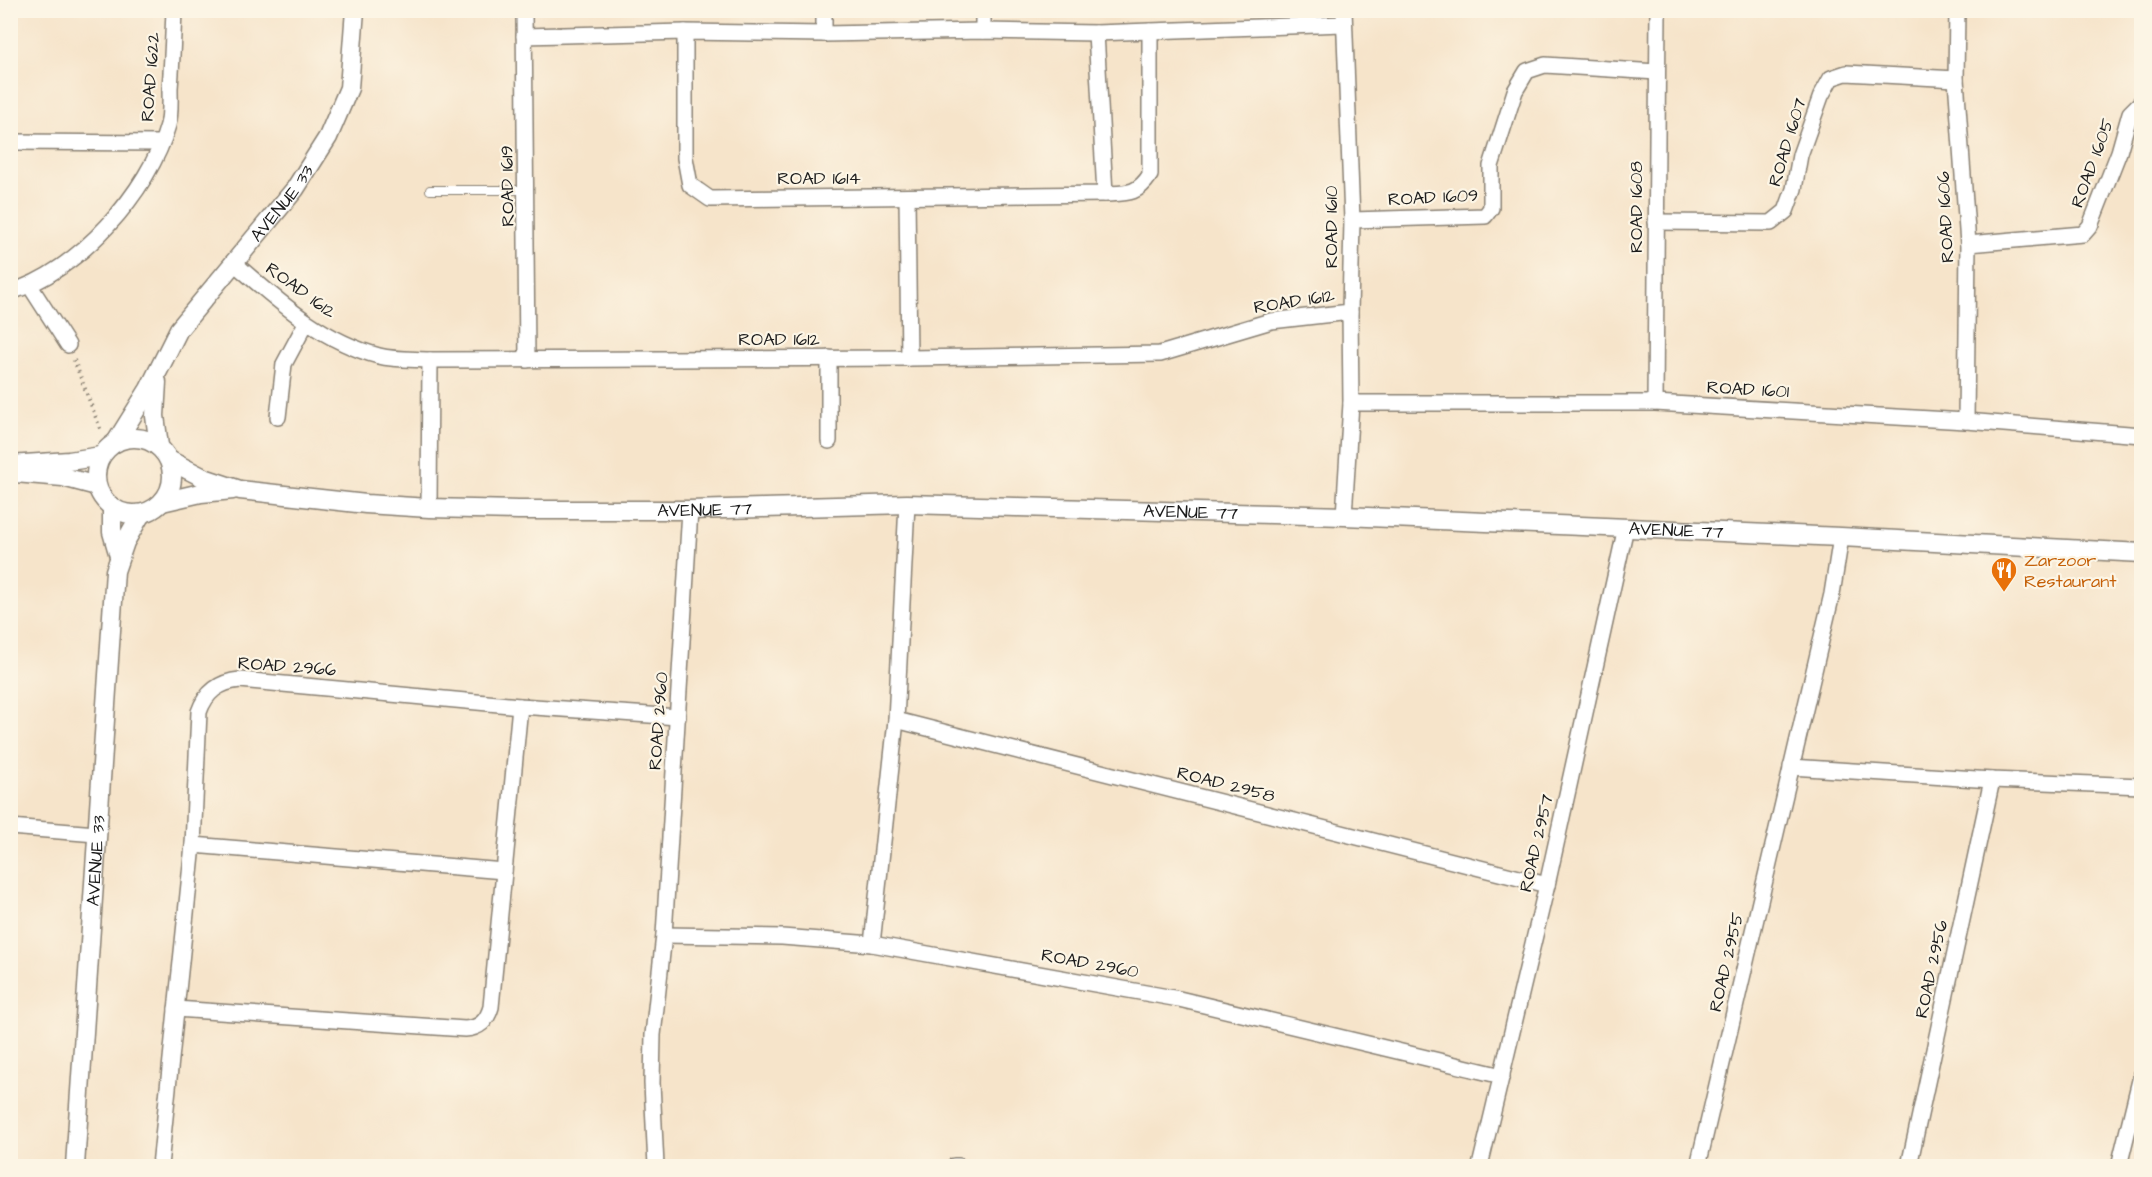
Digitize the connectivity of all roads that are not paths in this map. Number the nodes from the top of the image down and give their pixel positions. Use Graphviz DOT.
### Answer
graph roads {
  1 [pos="174,10"];
  2 [pos="355,10"];
  3 [pos="524,10"];
  4 [pos="824,10"];
  5 [pos="983,10"];
  6 [pos="1658,10"];
  7 [pos="1957,10"];
  8 [pos="1343,17"];
  9 [pos="983,31"];
  10 [pos="1150,31"];
  11 [pos="685,32"];
  12 [pos="1096,33"];
  13 [pos="824,34"];
  14 [pos="524,36"];
  15 [pos="1657,72"];
  16 [pos="1956,78"];
  17 [pos="2142,100"];
  18 [pos="10,141"];
  19 [pos="161,142"];
  20 [pos="430,189"];
  21 [pos="527,190"];
  22 [pos="1105,194"];
  23 [pos="907,197"];
  24 [pos="1352,220"];
  25 [pos="1656,222"];
  26 [pos="1968,244"];
  27 [pos="233,262"];
  28 [pos="30,286"];
  29 [pos="10,292"];
  30 [pos="1350,312"];
  31 [pos="306,323"];
  32 [pos="68,345"];
  33 [pos="829,358"];
  34 [pos="909,358"];
  35 [pos="430,360"];
  36 [pos="527,360"];
  37 [pos="158,371"];
  38 [pos="1351,403"];
  39 [pos="1655,403"];
  40 [pos="278,417"];
  41 [pos="1966,422"];
  42 [pos="2142,435"];
  43 [pos="829,441"];
  44 [pos="108,449"];
  45 [pos="164,453"];
  46 [pos="10,465"];
  47 [pos="10,472"];
  48 [pos="97,486"];
  49 [pos="240,490"];
  50 [pos="162,502"];
  51 [pos="907,504"];
  52 [pos="112,507"];
  53 [pos="429,508"];
  54 [pos="690,510"];
  55 [pos="141,513"];
  56 [pos="1344,516"];
  57 [pos="1626,527"];
  58 [pos="1841,537"];
  59 [pos="2142,554"];
  60 [pos="119,556"];
  61 [pos="520,705"];
  62 [pos="678,717"];
  63 [pos="896,720"];
  64 [pos="1791,767"];
  65 [pos="1992,780"];
  66 [pos="2142,786"];
  67 [pos="10,827"];
  68 [pos="96,834"];
  69 [pos="193,845"];
  70 [pos="504,871"];
  71 [pos="1547,885"];
  72 [pos="664,935"];
  73 [pos="872,944"];
  74 [pos="176,1009"];
  75 [pos="2142,1072"];
  76 [pos="1502,1076"];
  77 [pos="75,1167"];
  78 [pos="160,1167"];
  79 [pos="656,1167"];
  80 [pos="954,1167"];
  81 [pos="959,1167"];
  82 [pos="1480,1167"];
  83 [pos="1698,1167"];
  84 [pos="1909,1167"];
  85 [pos="2119,1167"];
  1 -- 19 [label="street, ROAD 1622"];
  2 -- 27 [label="street, AVENUE 33"];
  3 -- 14 [label="street, ROAD 1619"];
  4 -- 13 [label="street"];
  5 -- 9 [label="street"];
  6 -- 15 [label="street, ROAD 1608"];
  7 -- 16 [label="street, ROAD 1606"];
  8 -- 10 [label="street"];
  8 -- 24 [label="street, ROAD 1610"];
  9 -- 12 [label="street"];
  9 -- 13 [label="street"];
  10 -- 12 [label="street"];
  10 -- 22 [label="street, ROAD 1614"];
  11 -- 13 [label="street"];
  11 -- 14 [label="street"];
  11 -- 23 [label="street, ROAD 1614"];
  12 -- 22 [label="street"];
  14 -- 21 [label="street, ROAD 1619"];
  15 -- 24 [label="street, ROAD 1609"];
  15 -- 25 [label="street, ROAD 1608"];
  16 -- 25 [label="street, ROAD 1607"];
  16 -- 26 [label="street, ROAD 1606"];
  17 -- 26 [label="street, ROAD 1605"];
  18 -- 19 [label="street"];
  19 -- 28 [label="street, ROAD 1622"];
  20 -- 21 [label="lane"];
  21 -- 36 [label="street, ROAD 1619"];
  22 -- 23 [label="street, ROAD 1614"];
  23 -- 34 [label="street"];
  24 -- 30 [label="street, ROAD 1610"];
  25 -- 39 [label="street, ROAD 1608"];
  26 -- 41 [label="street, ROAD 1606"];
  27 -- 31 [label="street, ROAD 1612"];
  27 -- 37 [label="street, AVENUE 33"];
  28 -- 29 [label="street, ROAD 1622"];
  28 -- 32 [label="street"];
  30 -- 34 [label="street, ROAD 1612"];
  30 -- 38 [label="street, ROAD 1610"];
  31 -- 35 [label="street, ROAD 1612"];
  31 -- 40 [label="street"];
  33 -- 34 [label="street, ROAD 1612"];
  33 -- 36 [label="street, ROAD 1612"];
  33 -- 43 [label="street"];
  35 -- 36 [label="street, ROAD 1612"];
  35 -- 53 [label="street"];
  37 -- 44 [label="street, AVENUE 33"];
  37 -- 45 [label="street, AVENUE 33"];
  38 -- 39 [label="street, ROAD 1601"];
  38 -- 56 [label="street, ROAD 1610"];
  39 -- 41 [label="street, ROAD 1601"];
  41 -- 42 [label="street, ROAD 1601"];
  44 -- 45 [label="street"];
  44 -- 46 [label="street"];
  44 -- 48 [label="street"];
  45 -- 49 [label="street, AVENUE 77"];
  45 -- 50 [label="street"];
  47 -- 48 [label="street"];
  48 -- 52 [label="street"];
  49 -- 50 [label="street, AVENUE 77"];
  49 -- 53 [label="street, AVENUE 77"];
  50 -- 55 [label="street"];
  51 -- 54 [label="street, AVENUE 77"];
  51 -- 56 [label="street, AVENUE 77"];
  51 -- 63 [label="street"];
  52 -- 55 [label="street"];
  52 -- 60 [label="street, AVENUE 33"];
  53 -- 54 [label="street, AVENUE 77"];
  54 -- 62 [label="street, ROAD 2960"];
  55 -- 60 [label="street, AVENUE 33"];
  56 -- 57 [label="street, AVENUE 77"];
  57 -- 58 [label="street, AVENUE 77"];
  57 -- 71 [label="street, ROAD 2957"];
  58 -- 59 [label="street, AVENUE 77"];
  58 -- 64 [label="street, ROAD 2955"];
  60 -- 68 [label="street, AVENUE 33"];
  61 -- 62 [label="street, ROAD 2966"];
  61 -- 69 [label="street, ROAD 2966"];
  61 -- 70 [label="street"];
  62 -- 72 [label="street, ROAD 2960"];
  63 -- 71 [label="street, ROAD 2958"];
  63 -- 73 [label="street"];
  64 -- 65 [label="street"];
  64 -- 83 [label="street, ROAD 2955"];
  65 -- 66 [label="street"];
  65 -- 84 [label="street, ROAD 2956"];
  67 -- 68 [label="street"];
  68 -- 77 [label="street, AVENUE 33"];
  69 -- 70 [label="street"];
  69 -- 74 [label="street, ROAD 2966"];
  70 -- 74 [label="street"];
  71 -- 76 [label="street, ROAD 2957"];
  72 -- 73 [label="street, ROAD 2960"];
  72 -- 79 [label="street, ROAD 2960"];
  73 -- 76 [label="street, ROAD 2960"];
  74 -- 78 [label="street, ROAD 2966"];
  75 -- 85 [label="street"];
  76 -- 82 [label="street, ROAD 2957"];
  80 -- 81 [label="street"];
}
